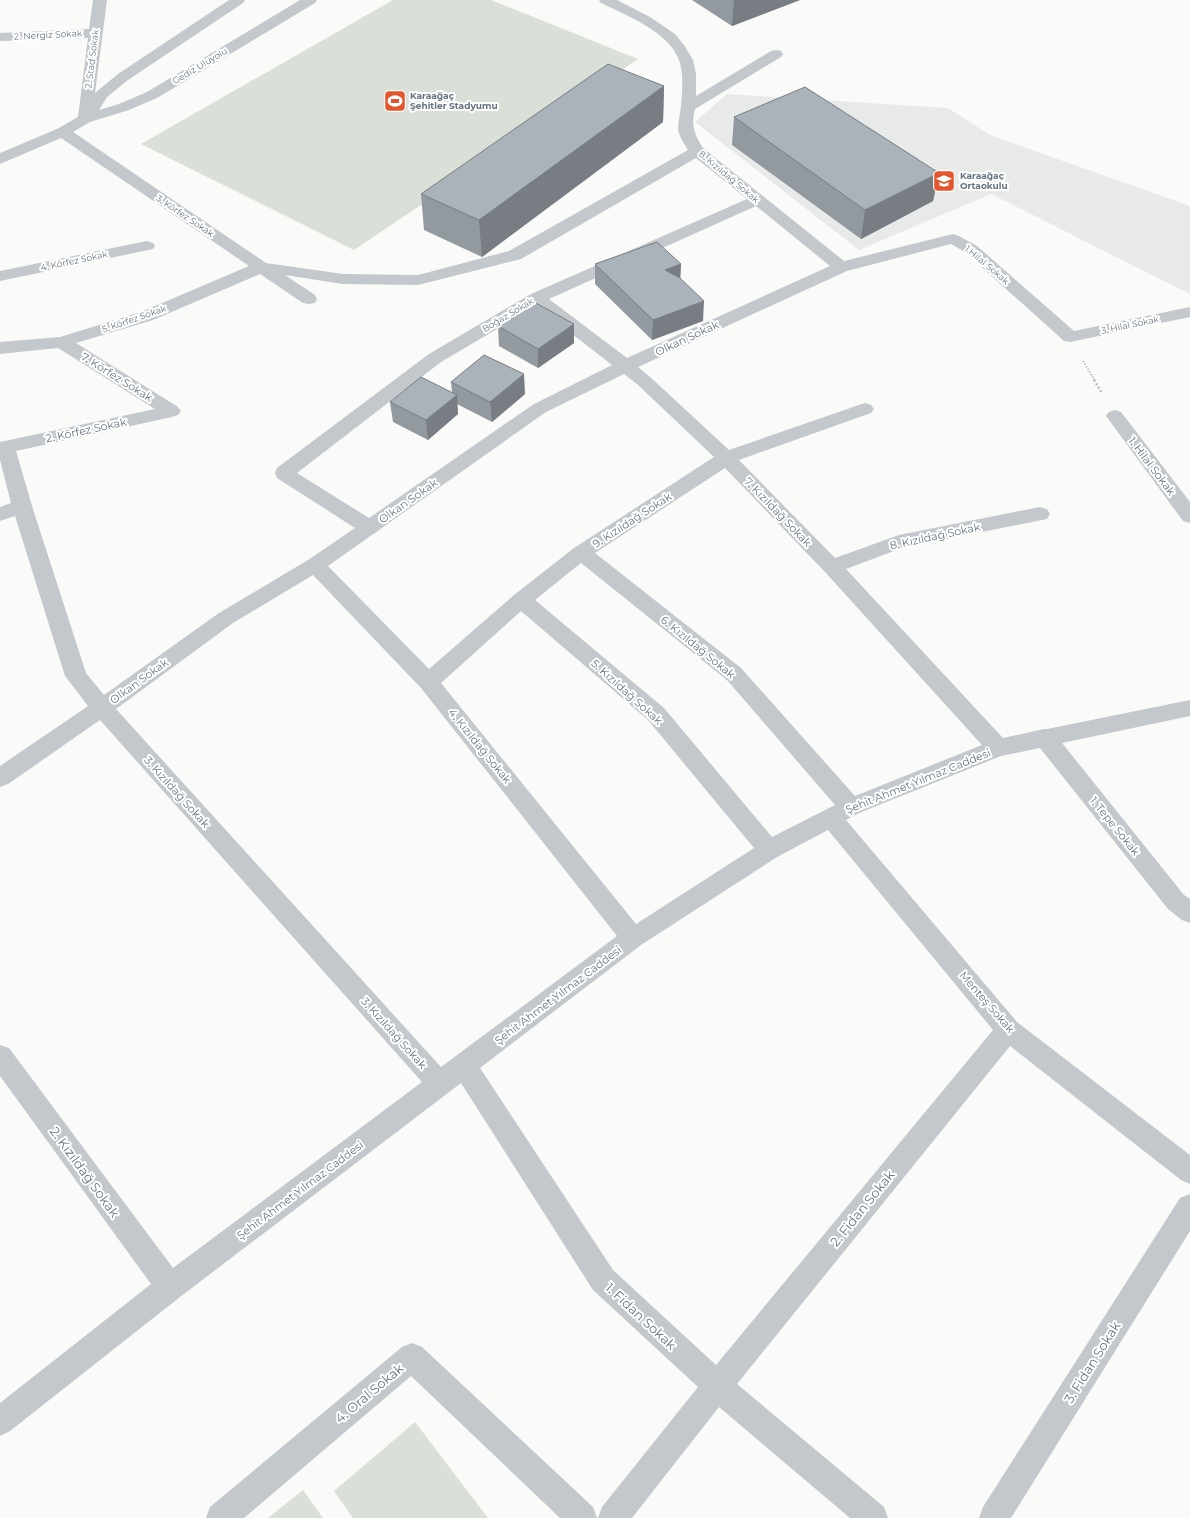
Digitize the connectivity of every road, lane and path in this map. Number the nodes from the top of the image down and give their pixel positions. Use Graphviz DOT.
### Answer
graph roads {
  1 [pos="100,0"];
  2 [pos="238,0"];
  3 [pos="310,0"];
  4 [pos="606,0"];
  5 [pos="95,33"];
  6 [pos="0,37"];
  7 [pos="776,54"];
  8 [pos="688,107"];
  9 [pos="85,119"];
  10 [pos="62,132"];
  11 [pos="697,151"];
  12 [pos="0,159"];
  13 [pos="757,200"];
  14 [pos="147,246"];
  15 [pos="262,267"];
  16 [pos="841,267"];
  17 [pos="0,276"];
  18 [pos="537,298"];
  19 [pos="309,299"];
  20 [pos="1190,312"];
  21 [pos="1070,337"];
  22 [pos="61,342"];
  23 [pos="0,348"];
  24 [pos="625,366"];
  25 [pos="865,409"];
  26 [pos="172,411"];
  27 [pos="1115,416"];
  28 [pos="3,448"];
  29 [pos="726,458"];
  30 [pos="22,506"];
  31 [pos="0,514"];
  32 [pos="1040,514"];
  33 [pos="1190,516"];
  34 [pos="370,528"];
  35 [pos="581,553"];
  36 [pos="315,564"];
  37 [pos="832,567"];
  38 [pos="521,600"];
  39 [pos="428,682"];
  40 [pos="102,708"];
  41 [pos="1190,708"];
  42 [pos="1044,737"];
  43 [pos="998,748"];
  44 [pos="0,778"];
  45 [pos="841,812"];
  46 [pos="769,850"];
  47 [pos="1190,912"];
  48 [pos="633,938"];
  49 [pos="1008,1030"];
  50 [pos="0,1056"];
  51 [pos="464,1066"];
  52 [pos="440,1084"];
  53 [pos="1190,1171"];
  54 [pos="1190,1207"];
  55 [pos="170,1288"];
  56 [pos="716,1386"];
  57 [pos="0,1421"];
  58 [pos="221,1518"];
  59 [pos="582,1518"];
  60 [pos="613,1518"];
  61 [pos="873,1518"];
  62 [pos="994,1518"];
  1 -- 5 [label="street, 2. Stad Sokak"];
  2 -- 9 [label="street, Gediz Uluyolu"];
  3 -- 9 [label="street, Gediz Uluyolu"];
  4 -- 8 [label="street, 8. Kızıldağ Sokak"];
  5 -- 6 [label="street, 2. Nergiz Sokak"];
  5 -- 9 [label="street, 2. Stad Sokak"];
  7 -- 8 [label="street"];
  8 -- 11 [label="street, 8. Kızıldağ Sokak"];
  9 -- 10 [label="street, Gediz Uluyolu"];
  10 -- 12 [label="street, Gediz Uluyolu"];
  10 -- 15 [label="street, 3. Körfez Sokak"];
  11 -- 13 [label="street, 8. Kızıldağ Sokak"];
  11 -- 15 [label="street"];
  13 -- 16 [label="street, 8. Kızıldağ Sokak"];
  13 -- 18 [label="street, Boğaz Sokak"];
  14 -- 17 [label="street, 4. Körfez Sokak"];
  15 -- 19 [label="street, 3. Körfez Sokak"];
  15 -- 22 [label="street, 5. Körfez Sokak"];
  16 -- 21 [label="street, 1.Hilal Sokak"];
  16 -- 24 [label="street, Olkan Sokak"];
  18 -- 24 [label="street, 7. Kızıldağ Sokak"];
  18 -- 34 [label="street, Boğaz Sokak"];
  20 -- 21 [label="street, 3. Hilal Sokak"];
  21 -- 27 [label="path"];
  22 -- 23 [label="street, 5. Körfez Sokak"];
  22 -- 26 [label="street, 7. Körfez Sokak"];
  24 -- 29 [label="street, 7. Kızıldağ Sokak"];
  24 -- 34 [label="street, Olkan Sokak"];
  25 -- 29 [label="street, 9. Kızıldağ Sokak"];
  26 -- 28 [label="street, 2. Körfez Sokak"];
  27 -- 33 [label="street, 1. Hilal Sokak"];
  28 -- 30 [label="street, 3. Kızıldağ Sokak"];
  29 -- 35 [label="street, 9. Kızıldağ Sokak"];
  29 -- 37 [label="street, 7. Kızıldağ Sokak"];
  30 -- 31 [label="street"];
  30 -- 40 [label="street, 3. Kızıldağ Sokak"];
  32 -- 37 [label="street, 8. Kızıldağ Sokak"];
  34 -- 36 [label="street, Olkan Sokak"];
  35 -- 38 [label="street, 9. Kızıldağ Sokak"];
  35 -- 45 [label="street, 6. Kızıldağ Sokak"];
  36 -- 39 [label="street, 4. Kızıldağ Sokak"];
  36 -- 40 [label="street, Olkan Sokak"];
  37 -- 43 [label="street, 7. Kızıldağ Sokak"];
  38 -- 39 [label="street, 9. Kızıldağ Sokak"];
  38 -- 46 [label="street, 5. Kızıldağ Sokak"];
  39 -- 48 [label="street, 4. Kızıldağ Sokak"];
  40 -- 44 [label="street, Olkan Sokak"];
  40 -- 52 [label="street, 3. Kızıldağ Sokak"];
  41 -- 42 [label="street, Şehit Ahmet Yılmaz Caddesi"];
  42 -- 43 [label="street, Şehit Ahmet Yılmaz Caddesi"];
  42 -- 47 [label="street, 1. Tepe Sokak"];
  43 -- 45 [label="street, Şehit Ahmet Yılmaz Caddesi"];
  45 -- 46 [label="street, Şehit Ahmet Yılmaz Caddesi"];
  45 -- 49 [label="street, Menteş Sokak"];
  46 -- 48 [label="street, Şehit Ahmet Yılmaz Caddesi"];
  48 -- 51 [label="street, Şehit Ahmet Yılmaz Caddesi"];
  49 -- 53 [label="street, Menteş Sokak"];
  49 -- 56 [label="street, 2. Fidan Sokak"];
  50 -- 55 [label="street, 2. Kızıldağ Sokak"];
  51 -- 52 [label="street, Şehit Ahmet Yılmaz Caddesi"];
  51 -- 56 [label="street, 1. Fidan Sokak"];
  52 -- 55 [label="street, Şehit Ahmet Yılmaz Caddesi"];
  54 -- 62 [label="street, 3. Fidan Sokak"];
  55 -- 57 [label="street, Şehit Ahmet Yılmaz Caddesi"];
  56 -- 60 [label="street, 2. Fidan Sokak"];
  56 -- 61 [label="street, 1. Fidan Sokak"];
  58 -- 59 [label="street, 4. Oral Sokak"];
}
